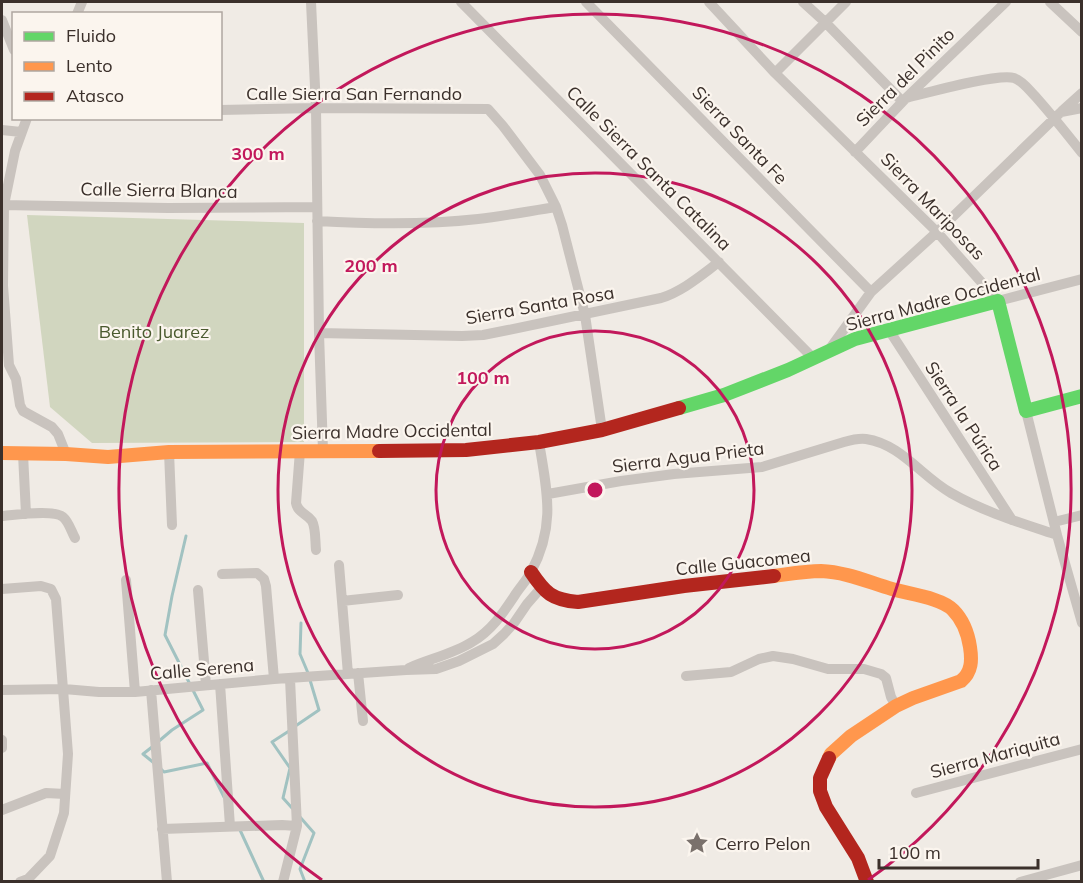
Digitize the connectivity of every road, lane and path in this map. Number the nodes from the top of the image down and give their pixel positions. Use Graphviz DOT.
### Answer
graph roads {
  1 [pos="311,2"];
  2 [pos="461,2"];
  3 [pos="586,2"];
  4 [pos="710,2"];
  5 [pos="803,2"];
  6 [pos="846,2"];
  7 [pos="1006,2"];
  8 [pos="1050,2"];
  9 [pos="2,20"];
  10 [pos="825,22"];
  11 [pos="1082,32"];
  12 [pos="8,44"];
  13 [pos="775,73"];
  14 [pos="1082,93"];
  15 [pos="904,99"];
  16 [pos="316,108"];
  17 [pos="1082,108"];
  18 [pos="222,110"];
  19 [pos="1058,115"];
  20 [pos="26,120"];
  21 [pos="2,130"];
  22 [pos="21,132"];
  23 [pos="855,152"];
  24 [pos="1082,153"];
  25 [pos="3,205"];
  26 [pos="317,207"];
  27 [pos="556,207"];
  28 [pos="317,221"];
  29 [pos="937,232"];
  30 [pos="719,262"];
  31 [pos="1082,279"];
  32 [pos="2,286"];
  33 [pos="871,292"];
  34 [pos="998,301"];
  35 [pos="585,315"];
  36 [pos="889,330"];
  37 [pos="319,333"];
  38 [pos="828,351"];
  39 [pos="813,358"];
  40 [pos="5,365"];
  41 [pos="1082,396"];
  42 [pos="1026,411"];
  43 [pos="602,430"];
  44 [pos="538,442"];
  45 [pos="300,451"];
  46 [pos="323,451"];
  47 [pos="169,452"];
  48 [pos="2,453"];
  49 [pos="23,454"];
  50 [pos="66,454"];
  51 [pos="548,494"];
  52 [pos="27,514"];
  53 [pos="1082,514"];
  54 [pos="2,516"];
  55 [pos="1012,520"];
  56 [pos="1054,522"];
  57 [pos="172,525"];
  58 [pos="1057,535"];
  59 [pos="75,538"];
  60 [pos="316,550"];
  61 [pos="339,564"];
  62 [pos="531,572"];
  63 [pos="222,574"];
  64 [pos="126,579"];
  65 [pos="2,588"];
  66 [pos="541,588"];
  67 [pos="198,590"];
  68 [pos="398,595"];
  69 [pos="342,601"];
  70 [pos="1082,623"];
  71 [pos="406,670"];
  72 [pos="353,674"];
  73 [pos="686,676"];
  74 [pos="290,679"];
  75 [pos="274,680"];
  76 [pos="220,684"];
  77 [pos="206,685"];
  78 [pos="64,689"];
  79 [pos="2,690"];
  80 [pos="151,690"];
  81 [pos="135,692"];
  82 [pos="896,706"];
  83 [pos="363,721"];
  84 [pos="2,740"];
  85 [pos="2,748"];
  86 [pos="1082,749"];
  87 [pos="916,793"];
  88 [pos="65,794"];
  89 [pos="2,810"];
  90 [pos="230,826"];
  91 [pos="297,826"];
  92 [pos="162,829"];
  93 [pos="1082,866"];
  94 [pos="20,882"];
  95 [pos="167,882"];
  96 [pos="283,882"];
  97 [pos="867,882"];
  98 [pos="1020,882"];
  1 -- 16 [label="street"];
  2 -- 30 [label="street, Calle Sierra Santa Catalina"];
  3 -- 33 [label="street, Sierra Santa Fe"];
  4 -- 13 [label="street, Sierra Mariposas"];
  5 -- 10 [label="street"];
  6 -- 10 [label="street"];
  7 -- 15 [label="street, Sierra del Pinito"];
  8 -- 11 [label="street"];
  9 -- 12 [label="street"];
  10 -- 13 [label="street"];
  10 -- 15 [label="street"];
  13 -- 23 [label="street, Sierra Mariposas"];
  14 -- 19 [label="street"];
  15 -- 19 [label="street"];
  15 -- 23 [label="street, Sierra del Pinito"];
  16 -- 18 [label="street, Calle Sierra San Fernando"];
  16 -- 26 [label="street"];
  16 -- 27 [label="street, Calle Sierra San Fernando"];
  17 -- 19 [label="street"];
  19 -- 24 [label="street"];
  19 -- 29 [label="street"];
  20 -- 22 [label="street"];
  21 -- 22 [label="street"];
  22 -- 25 [label="street"];
  23 -- 29 [label="street, Sierra Mariposas"];
  25 -- 26 [label="street, Calle Sierra Blanca"];
  25 -- 32 [label="street"];
  26 -- 28 [label="street"];
  27 -- 28 [label="street"];
  27 -- 35 [label="street"];
  28 -- 37 [label="street"];
  29 -- 33 [label="street"];
  29 -- 34 [label="street, Sierra Mariposas"];
  30 -- 35 [label="street, Sierra Santa Rosa"];
  30 -- 39 [label="street, Calle Sierra Santa Catalina"];
  31 -- 34 [label="street, Sierra Madre Occidental"];
  32 -- 40 [label="street"];
  33 -- 38 [label="street"];
  34 -- 36 [label="street, Sierra Madre Occidental"];
  34 -- 42 [label="street, Sierra Mariposas"];
  35 -- 37 [label="street, Sierra Santa Rosa"];
  35 -- 43 [label="street"];
  36 -- 38 [label="street, Sierra Madre Occidental"];
  36 -- 55 [label="street, Sierra la Púrica"];
  37 -- 46 [label="street"];
  38 -- 39 [label="street, Sierra Madre Occidental"];
  39 -- 43 [label="street, Sierra Madre Occidental"];
  40 -- 50 [label="street"];
  41 -- 42 [label="street"];
  42 -- 56 [label="street, Sierra Mariposas"];
  43 -- 44 [label="street, Sierra Madre Occidental"];
  44 -- 46 [label="street, Sierra Madre Occidental"];
  44 -- 51 [label="street, Calle Serena"];
  45 -- 46 [label="street, Sierra Madre Occidental"];
  45 -- 47 [label="street, Sierra Madre Occidental"];
  45 -- 60 [label="street"];
  47 -- 50 [label="street, Sierra Madre Occidental"];
  47 -- 57 [label="street"];
  48 -- 49 [label="street, Sierra Madre Occidental"];
  49 -- 50 [label="street, Sierra Madre Occidental"];
  49 -- 52 [label="street"];
  51 -- 55 [label="street, Sierra Agua Prieta"];
  51 -- 62 [label="street, Calle Serena"];
  52 -- 54 [label="street"];
  52 -- 59 [label="street"];
  53 -- 56 [label="street"];
  55 -- 58 [label="street, Sierra Agua Prieta"];
  56 -- 58 [label="street, Sierra Mariposas"];
  58 -- 70 [label="street, Sierra Mariposas"];
  61 -- 69 [label="street"];
  62 -- 66 [label="street"];
  62 -- 71 [label="street, Calle Serena"];
  63 -- 75 [label="street"];
  64 -- 81 [label="street"];
  65 -- 78 [label="street"];
  66 -- 71 [label="street, Calle Serena"];
  66 -- 82 [label="street, Calle Guacomea"];
  67 -- 77 [label="street"];
  68 -- 69 [label="street"];
  69 -- 72 [label="street"];
  71 -- 72 [label="street, Calle Serena"];
  72 -- 74 [label="street, Calle Serena"];
  72 -- 83 [label="street"];
  73 -- 82 [label="street"];
  74 -- 75 [label="street, Calle Serena"];
  74 -- 91 [label="street"];
  75 -- 76 [label="street, Calle Serena"];
  76 -- 77 [label="street, Calle Serena"];
  76 -- 90 [label="street"];
  77 -- 80 [label="street, Calle Serena"];
  78 -- 79 [label="street, Calle Serena"];
  78 -- 81 [label="street, Calle Serena"];
  78 -- 88 [label="street"];
  80 -- 81 [label="street, Calle Serena"];
  80 -- 92 [label="street"];
  82 -- 97 [label="street, Calle Guacomea"];
  84 -- 85 [label="street"];
  86 -- 87 [label="street, Sierra Mariquita"];
  88 -- 89 [label="street"];
  88 -- 94 [label="street"];
  90 -- 91 [label="street"];
  90 -- 92 [label="street"];
  91 -- 96 [label="street"];
  92 -- 95 [label="street"];
  93 -- 98 [label="street"];
}
